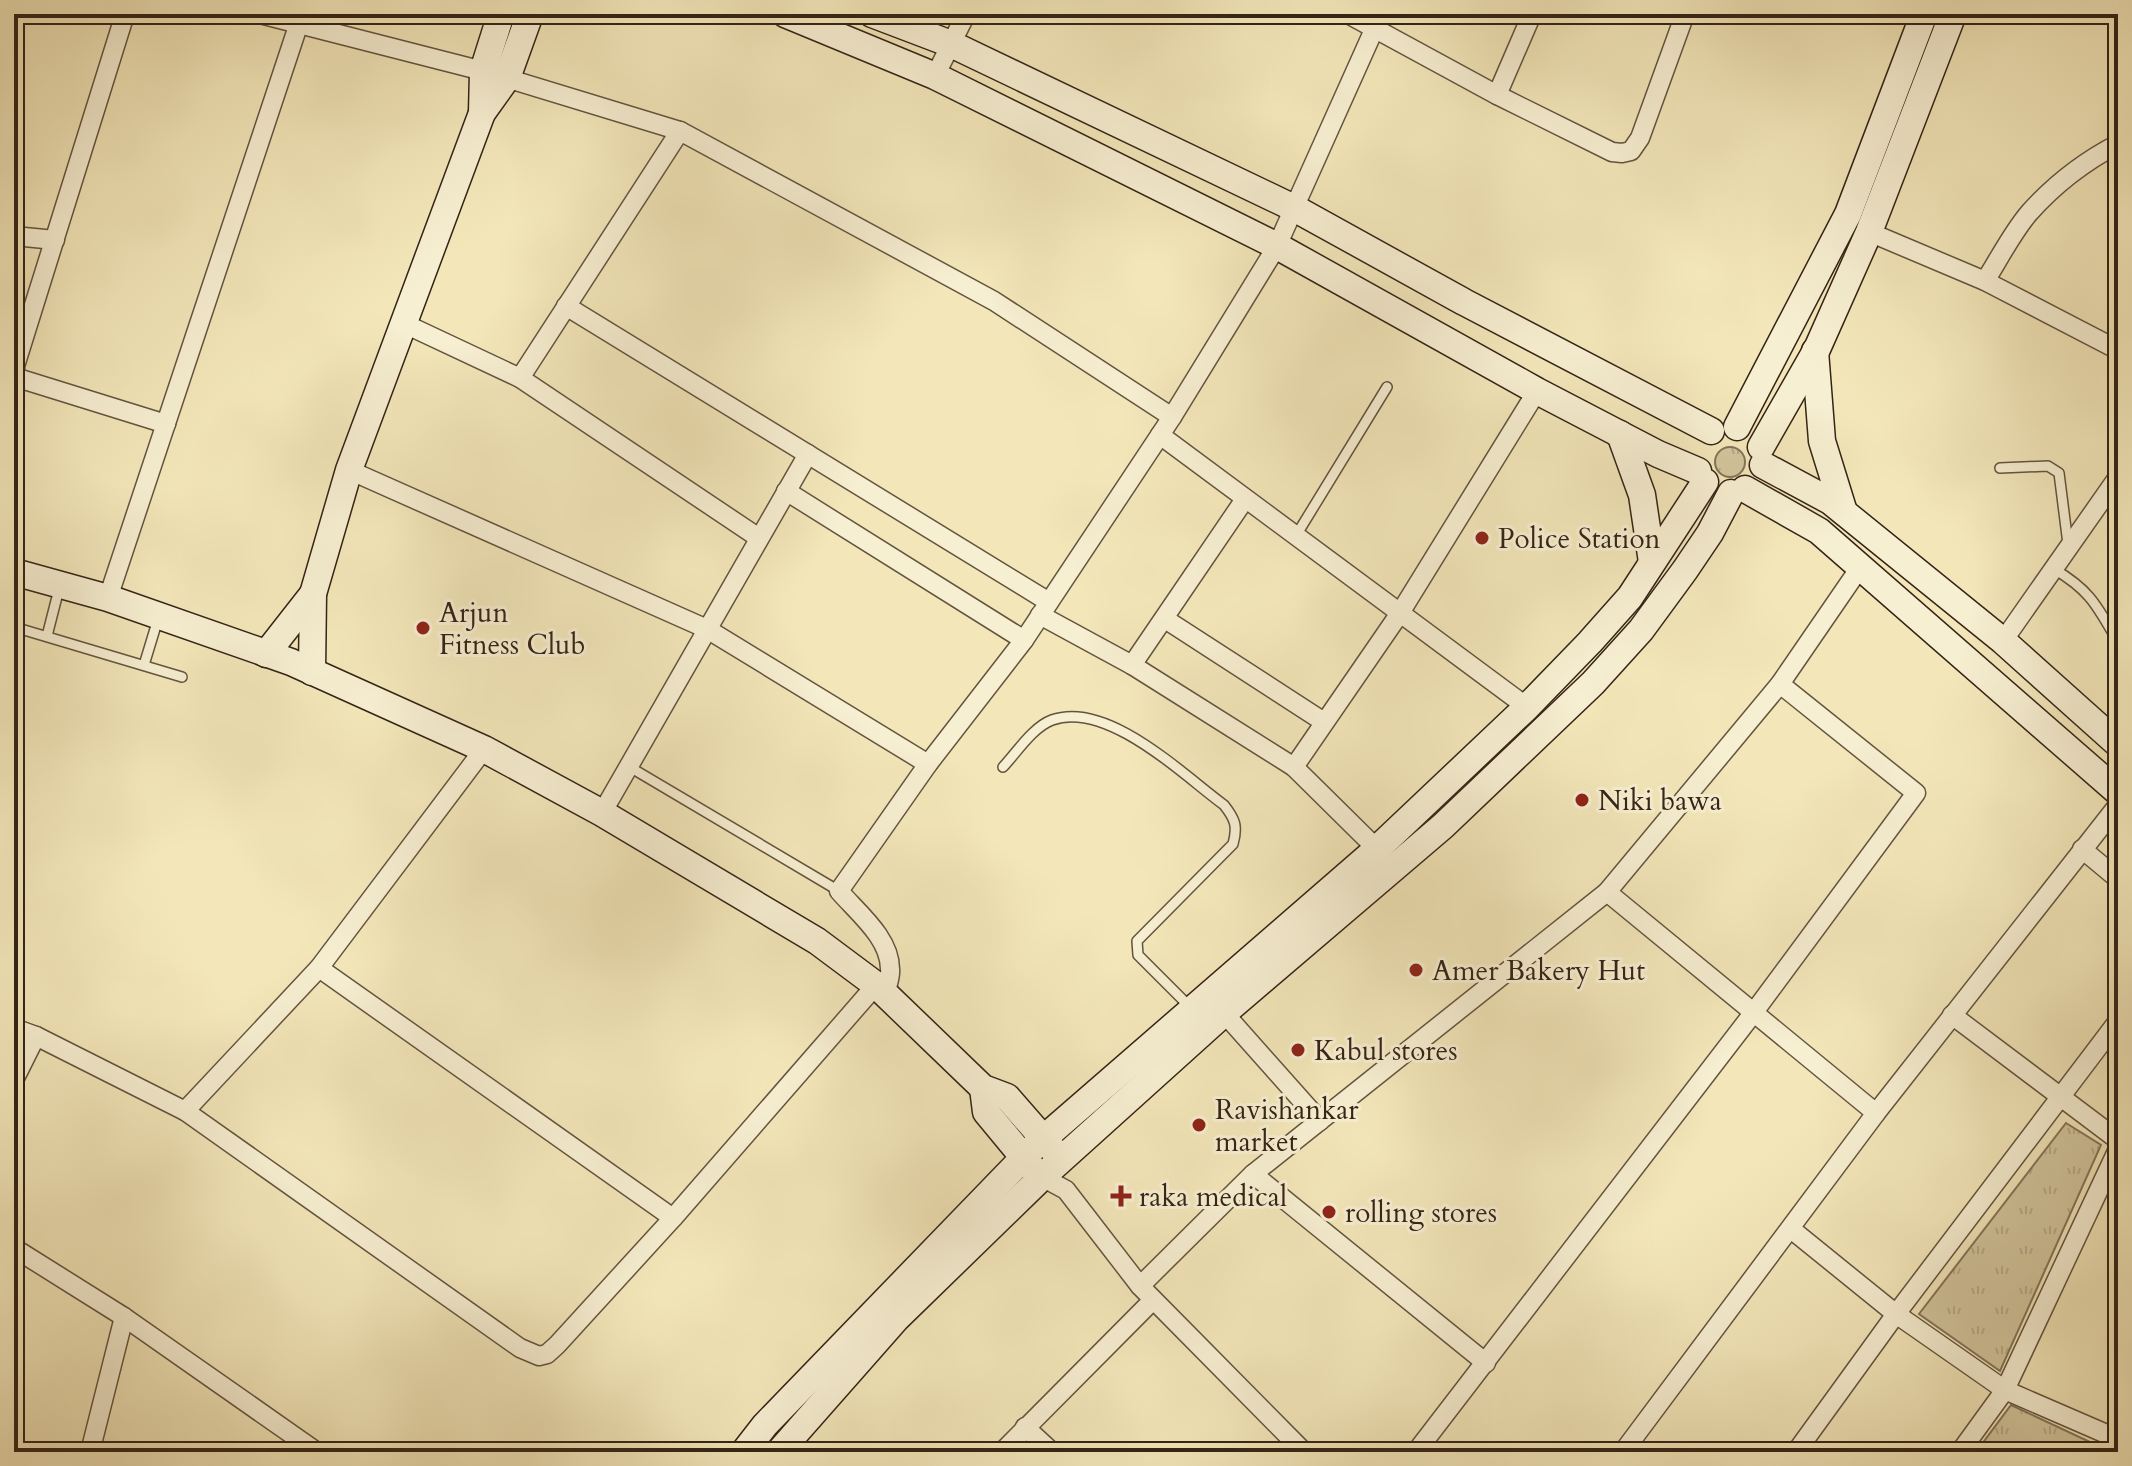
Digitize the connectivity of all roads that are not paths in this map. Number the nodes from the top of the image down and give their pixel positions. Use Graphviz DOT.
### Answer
graph roads {
  1 [pos="125,14"];
  2 [pos="260,14"];
  3 [pos="501,14"];
  4 [pos="530,14"];
  5 [pos="785,14"];
  6 [pos="872,14"];
  7 [pos="966,14"];
  8 [pos="1348,14"];
  9 [pos="1532,14"];
  10 [pos="1685,14"];
  11 [pos="1924,14"];
  12 [pos="1953,14"];
  13 [pos="1379,21"];
  14 [pos="299,23"];
  15 [pos="951,44"];
  16 [pos="495,75"];
  17 [pos="935,76"];
  18 [pos="1497,95"];
  19 [pos="680,131"];
  20 [pos="2118,144"];
  21 [pos="1294,208"];
  22 [pos="1869,232"];
  23 [pos="14,236"];
  24 [pos="55,240"];
  25 [pos="1277,246"];
  26 [pos="1985,281"];
  27 [pos="566,306"];
  28 [pos="405,324"];
  29 [pos="2118,350"];
  30 [pos="1815,351"];
  31 [pos="520,378"];
  32 [pos="1387,387"];
  33 [pos="1537,391"];
  34 [pos="1172,417"];
  35 [pos="166,424"];
  36 [pos="1724,429"];
  37 [pos="1620,434"];
  38 [pos="1160,435"];
  39 [pos="808,454"];
  40 [pos="1762,456"];
  41 [pos="2000,468"];
  42 [pos="349,470"];
  43 [pos="1701,476"];
  44 [pos="2118,477"];
  45 [pos="786,491"];
  46 [pos="1738,491"];
  47 [pos="1245,499"];
  48 [pos="1844,512"];
  49 [pos="1297,534"];
  50 [pos="759,538"];
  51 [pos="2069,548"];
  52 [pos="1652,562"];
  53 [pos="1861,566"];
  54 [pos="2054,569"];
  55 [pos="14,572"];
  56 [pos="60,585"];
  57 [pos="313,594"];
  58 [pos="108,598"];
  59 [pos="1045,609"];
  60 [pos="1400,613"];
  61 [pos="158,616"];
  62 [pos="1165,619"];
  63 [pos="14,627"];
  64 [pos="707,629"];
  65 [pos="47,636"];
  66 [pos="1024,640"];
  67 [pos="2003,641"];
  68 [pos="2118,642"];
  69 [pos="266,654"];
  70 [pos="144,665"];
  71 [pos="1132,665"];
  72 [pos="312,672"];
  73 [pos="182,677"];
  74 [pos="1780,684"];
  75 [pos="1527,707"];
  76 [pos="1324,722"];
  77 [pos="2118,744"];
  78 [pos="484,749"];
  79 [pos="928,764"];
  80 [pos="628,766"];
  81 [pos="1003,767"];
  82 [pos="1294,767"];
  83 [pos="2118,792"];
  84 [pos="2118,805"];
  85 [pos="602,813"];
  86 [pos="1377,849"];
  87 [pos="2082,849"];
  88 [pos="2118,879"];
  89 [pos="839,891"];
  90 [pos="1607,892"];
  91 [pos="319,968"];
  92 [pos="880,990"];
  93 [pos="1192,1010"];
  94 [pos="1754,1012"];
  95 [pos="1224,1013"];
  96 [pos="1952,1015"];
  97 [pos="2118,1021"];
  98 [pos="14,1028"];
  99 [pos="36,1036"];
  100 [pos="14,1080"];
  101 [pos="983,1088"];
  102 [pos="2061,1095"];
  103 [pos="185,1111"];
  104 [pos="1876,1113"];
  105 [pos="1320,1121"];
  106 [pos="1045,1138"];
  107 [pos="2118,1140"];
  108 [pos="2118,1149"];
  109 [pos="1023,1158"];
  110 [pos="1051,1168"];
  111 [pos="1253,1174"];
  112 [pos="673,1218"];
  113 [pos="1791,1229"];
  114 [pos="14,1248"];
  115 [pos="1140,1286"];
  116 [pos="1153,1300"];
  117 [pos="1896,1314"];
  118 [pos="124,1317"];
  119 [pos="1486,1363"];
  120 [pos="2005,1390"];
  121 [pos="765,1425"];
  122 [pos="1025,1427"];
  123 [pos="2118,1439"];
  124 [pos="789,1448"];
  125 [pos="90,1452"];
  126 [pos="317,1452"];
  127 [pos="744,1452"];
  128 [pos="1002,1452"];
  129 [pos="1052,1452"];
  130 [pos="1304,1452"];
  131 [pos="1416,1452"];
  132 [pos="1623,1452"];
  133 [pos="1796,1452"];
  134 [pos="1960,1452"];
  1 -- 24 [label="street"];
  2 -- 14 [label="street"];
  3 -- 16 [label="main road"];
  4 -- 16 [label="main road"];
  5 -- 17 [label="main road"];
  6 -- 15 [label="main road"];
  7 -- 15 [label="street"];
  8 -- 13 [label="street"];
  9 -- 18 [label="street"];
  10 -- 18 [label="street"];
  11 -- 36 [label="main road"];
  12 -- 22 [label="main road"];
  13 -- 18 [label="street"];
  13 -- 21 [label="street"];
  14 -- 16 [label="street"];
  14 -- 35 [label="street"];
  15 -- 17 [label="street"];
  15 -- 21 [label="main road"];
  16 -- 19 [label="street"];
  16 -- 28 [label="main road"];
  17 -- 25 [label="main road"];
  19 -- 27 [label="street"];
  19 -- 34 [label="street"];
  20 -- 26 [label="street"];
  21 -- 25 [label="street"];
  21 -- 36 [label="main road"];
  22 -- 26 [label="street"];
  22 -- 30 [label="main road"];
  23 -- 24 [label="street"];
  24 -- 35 [label="street"];
  25 -- 33 [label="main road"];
  25 -- 34 [label="street"];
  26 -- 29 [label="street"];
  27 -- 31 [label="street"];
  27 -- 39 [label="street"];
  28 -- 31 [label="street"];
  28 -- 42 [label="main road"];
  30 -- 40 [label="main road"];
  30 -- 48 [label="main road"];
  31 -- 50 [label="street"];
  32 -- 49 [label="lane"];
  33 -- 37 [label="main road"];
  33 -- 60 [label="street"];
  34 -- 38 [label="street"];
  35 -- 58 [label="street"];
  36 -- 40 [label="main road"];
  36 -- 43 [label="main road"];
  37 -- 43 [label="main road"];
  37 -- 52 [label="main road"];
  38 -- 47 [label="street"];
  38 -- 59 [label="street"];
  39 -- 45 [label="street"];
  39 -- 59 [label="street"];
  40 -- 46 [label="main road"];
  40 -- 48 [label="main road"];
  41 -- 51 [label="lane"];
  42 -- 57 [label="main road"];
  42 -- 64 [label="street"];
  43 -- 46 [label="main road"];
  43 -- 52 [label="main road"];
  44 -- 51 [label="street"];
  45 -- 50 [label="street"];
  45 -- 66 [label="street"];
  46 -- 53 [label="main road"];
  46 -- 95 [label="main road"];
  47 -- 49 [label="street"];
  47 -- 62 [label="street"];
  48 -- 67 [label="main road"];
  49 -- 60 [label="street"];
  50 -- 64 [label="street"];
  51 -- 54 [label="street"];
  52 -- 75 [label="main road"];
  53 -- 74 [label="street"];
  53 -- 83 [label="main road"];
  54 -- 67 [label="street"];
  54 -- 68 [label="lane"];
  55 -- 56 [label="main road"];
  56 -- 58 [label="main road"];
  56 -- 65 [label="lane"];
  57 -- 69 [label="main road"];
  57 -- 72 [label="main road"];
  58 -- 61 [label="main road"];
  59 -- 66 [label="street"];
  59 -- 71 [label="street"];
  60 -- 75 [label="street"];
  60 -- 76 [label="street"];
  61 -- 69 [label="main road"];
  61 -- 70 [label="lane"];
  62 -- 71 [label="street"];
  62 -- 76 [label="street"];
  63 -- 65 [label="lane"];
  64 -- 79 [label="street"];
  64 -- 80 [label="street"];
  65 -- 70 [label="lane"];
  66 -- 79 [label="street"];
  67 -- 77 [label="main road"];
  69 -- 72 [label="main road"];
  70 -- 73 [label="lane"];
  71 -- 82 [label="street"];
  72 -- 78 [label="main road"];
  74 -- 90 [label="street"];
  74 -- 94 [label="street"];
  75 -- 86 [label="main road"];
  76 -- 82 [label="street"];
  78 -- 85 [label="main road"];
  78 -- 91 [label="street"];
  79 -- 89 [label="street"];
  80 -- 85 [label="street"];
  80 -- 89 [label="lane"];
  81 -- 93 [label="lane"];
  82 -- 86 [label="street"];
  84 -- 87 [label="street"];
  85 -- 92 [label="main road"];
  86 -- 93 [label="main road"];
  87 -- 88 [label="street"];
  87 -- 96 [label="street"];
  89 -- 92 [label="street"];
  90 -- 94 [label="street"];
  90 -- 105 [label="street"];
  91 -- 103 [label="street"];
  91 -- 112 [label="street"];
  92 -- 101 [label="main road"];
  92 -- 112 [label="street"];
  93 -- 106 [label="main road"];
  94 -- 104 [label="street"];
  94 -- 119 [label="street"];
  95 -- 105 [label="street"];
  95 -- 110 [label="main road"];
  96 -- 102 [label="street"];
  96 -- 104 [label="street"];
  97 -- 102 [label="street"];
  98 -- 99 [label="street"];
  99 -- 100 [label="street"];
  99 -- 103 [label="street"];
  101 -- 106 [label="main road"];
  101 -- 109 [label="main road"];
  102 -- 107 [label="street"];
  102 -- 117 [label="street"];
  103 -- 112 [label="street"];
  104 -- 113 [label="street"];
  105 -- 111 [label="street"];
  106 -- 109 [label="main road"];
  106 -- 110 [label="main road"];
  108 -- 120 [label="street"];
  109 -- 110 [label="main road"];
  109 -- 121 [label="main road"];
  110 -- 115 [label="street"];
  110 -- 124 [label="main road"];
  111 -- 115 [label="street"];
  111 -- 119 [label="street"];
  113 -- 117 [label="street"];
  113 -- 132 [label="street"];
  114 -- 118 [label="street"];
  115 -- 116 [label="street"];
  116 -- 122 [label="street"];
  116 -- 130 [label="street"];
  117 -- 120 [label="street"];
  117 -- 133 [label="street"];
  118 -- 125 [label="street"];
  118 -- 126 [label="street"];
  119 -- 131 [label="street"];
  120 -- 123 [label="street"];
  120 -- 134 [label="street"];
  121 -- 124 [label="street"];
  121 -- 127 [label="main road"];
  122 -- 128 [label="street"];
  122 -- 129 [label="street"];
}
